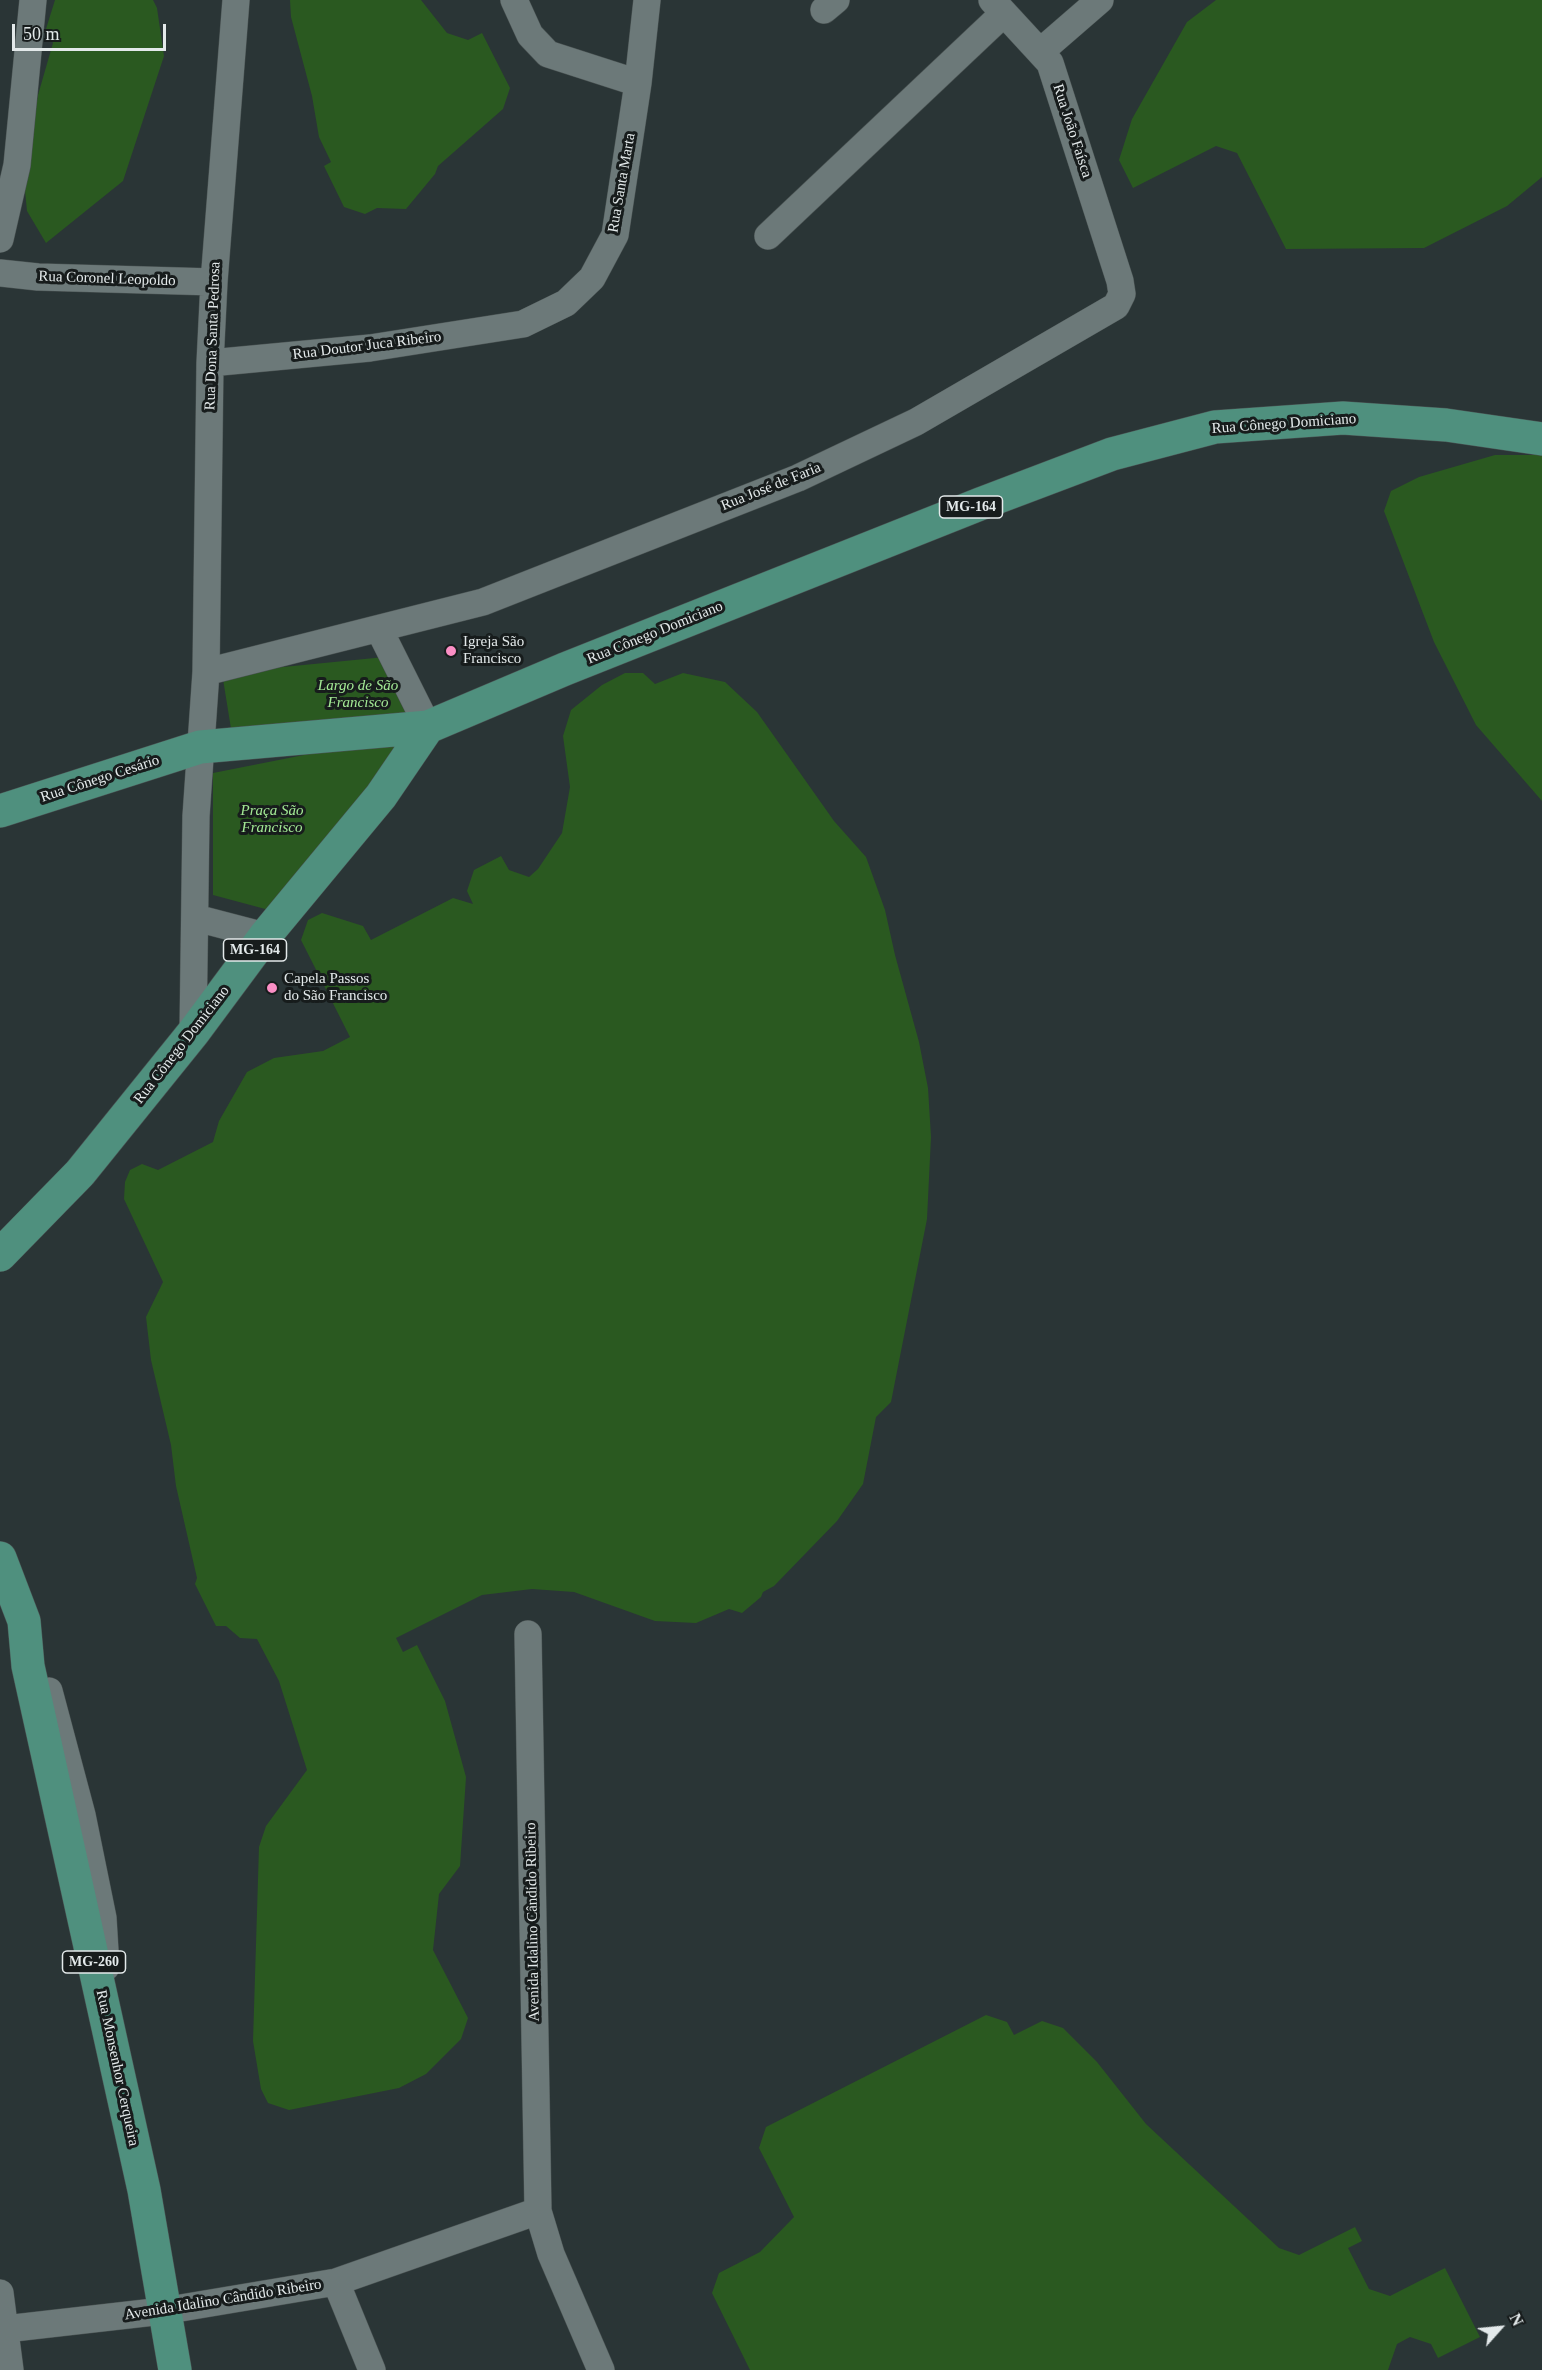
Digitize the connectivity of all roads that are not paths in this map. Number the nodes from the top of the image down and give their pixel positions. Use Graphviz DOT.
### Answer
graph roads {
  1 [pos="33,0"];
  2 [pos="236,0"];
  3 [pos="514,0"];
  4 [pos="647,0"];
  5 [pos="1100,0"];
  6 [pos="998,7"];
  7 [pos="1040,52"];
  8 [pos="638,83"];
  9 [pos="8,162"];
  10 [pos="768,236"];
  11 [pos="0,239"];
  12 [pos="3,274"];
  13 [pos="1119,281"];
  14 [pos="213,282"];
  15 [pos="523,324"];
  16 [pos="210,363"];
  17 [pos="1542,439"];
  18 [pos="379,629"];
  19 [pos="206,672"];
  20 [pos="428,727"];
  21 [pos="200,747"];
  22 [pos="0,811"];
  23 [pos="196,918"];
  24 [pos="265,936"];
  25 [pos="193,1033"];
  26 [pos="0,1255"];
  27 [pos="0,1558"];
  28 [pos="528,1634"];
  29 [pos="538,2211"];
  30 [pos="336,2282"];
  31 [pos="0,2293"];
  32 [pos="163,2312"];
  33 [pos="5,2329"];
  34 [pos="10,2370"];
  35 [pos="176,2370"];
  36 [pos="372,2370"];
  37 [pos="602,2370"];
  1 -- 9 [label="street"];
  2 -- 14 [label="street, Rua Dona Santa Pedrosa"];
  3 -- 8 [label="street"];
  4 -- 8 [label="street, Rua Santa Marta"];
  5 -- 7 [label="street"];
  6 -- 7 [label="street, Rua João Faísca"];
  6 -- 10 [label="street"];
  7 -- 13 [label="street, Rua João Faísca"];
  8 -- 15 [label="street, Rua Santa Marta"];
  9 -- 11 [label="street"];
  12 -- 14 [label="street, Rua Coronel Leopoldo"];
  13 -- 18 [label="street, Rua José de Faria"];
  14 -- 16 [label="street, Rua Dona Santa Pedrosa"];
  15 -- 16 [label="street, Rua Doutor Juca Ribeiro"];
  16 -- 19 [label="street, Rua Dona Santa Pedrosa"];
  17 -- 20 [label="main road, Rua Cônego Domiciano / MG-164"];
  18 -- 19 [label="street, Rua José de Faria"];
  18 -- 20 [label="street"];
  19 -- 21 [label="street"];
  20 -- 21 [label="main road, MG-164"];
  20 -- 24 [label="main road, Rua Cônego Domiciano / MG-164"];
  21 -- 22 [label="main road, Rua Cônego Cesário / MG-164"];
  21 -- 23 [label="street"];
  23 -- 24 [label="street"];
  23 -- 25 [label="street"];
  24 -- 25 [label="main road, Rua Cônego Domiciano / MG-164"];
  25 -- 26 [label="main road, Rua Cônego Domiciano / MG-164"];
  27 -- 32 [label="main road, Rua Monsenhor Cerqueira / MG-260"];
  28 -- 29 [label="street, Avenida Idalino Cândido Ribeiro"];
  29 -- 30 [label="street, Avenida Idalino Cândido Ribeiro"];
  29 -- 37 [label="street, Avenida Idalino Cândido Ribeiro"];
  30 -- 32 [label="street, Avenida Idalino Cândido Ribeiro"];
  30 -- 36 [label="street"];
  31 -- 33 [label="street"];
  32 -- 33 [label="street, Avenida Idalino Cândido Ribeiro"];
  32 -- 35 [label="main road, Rua Monsenhor Cerqueira / MG-260"];
  33 -- 34 [label="street"];
}
